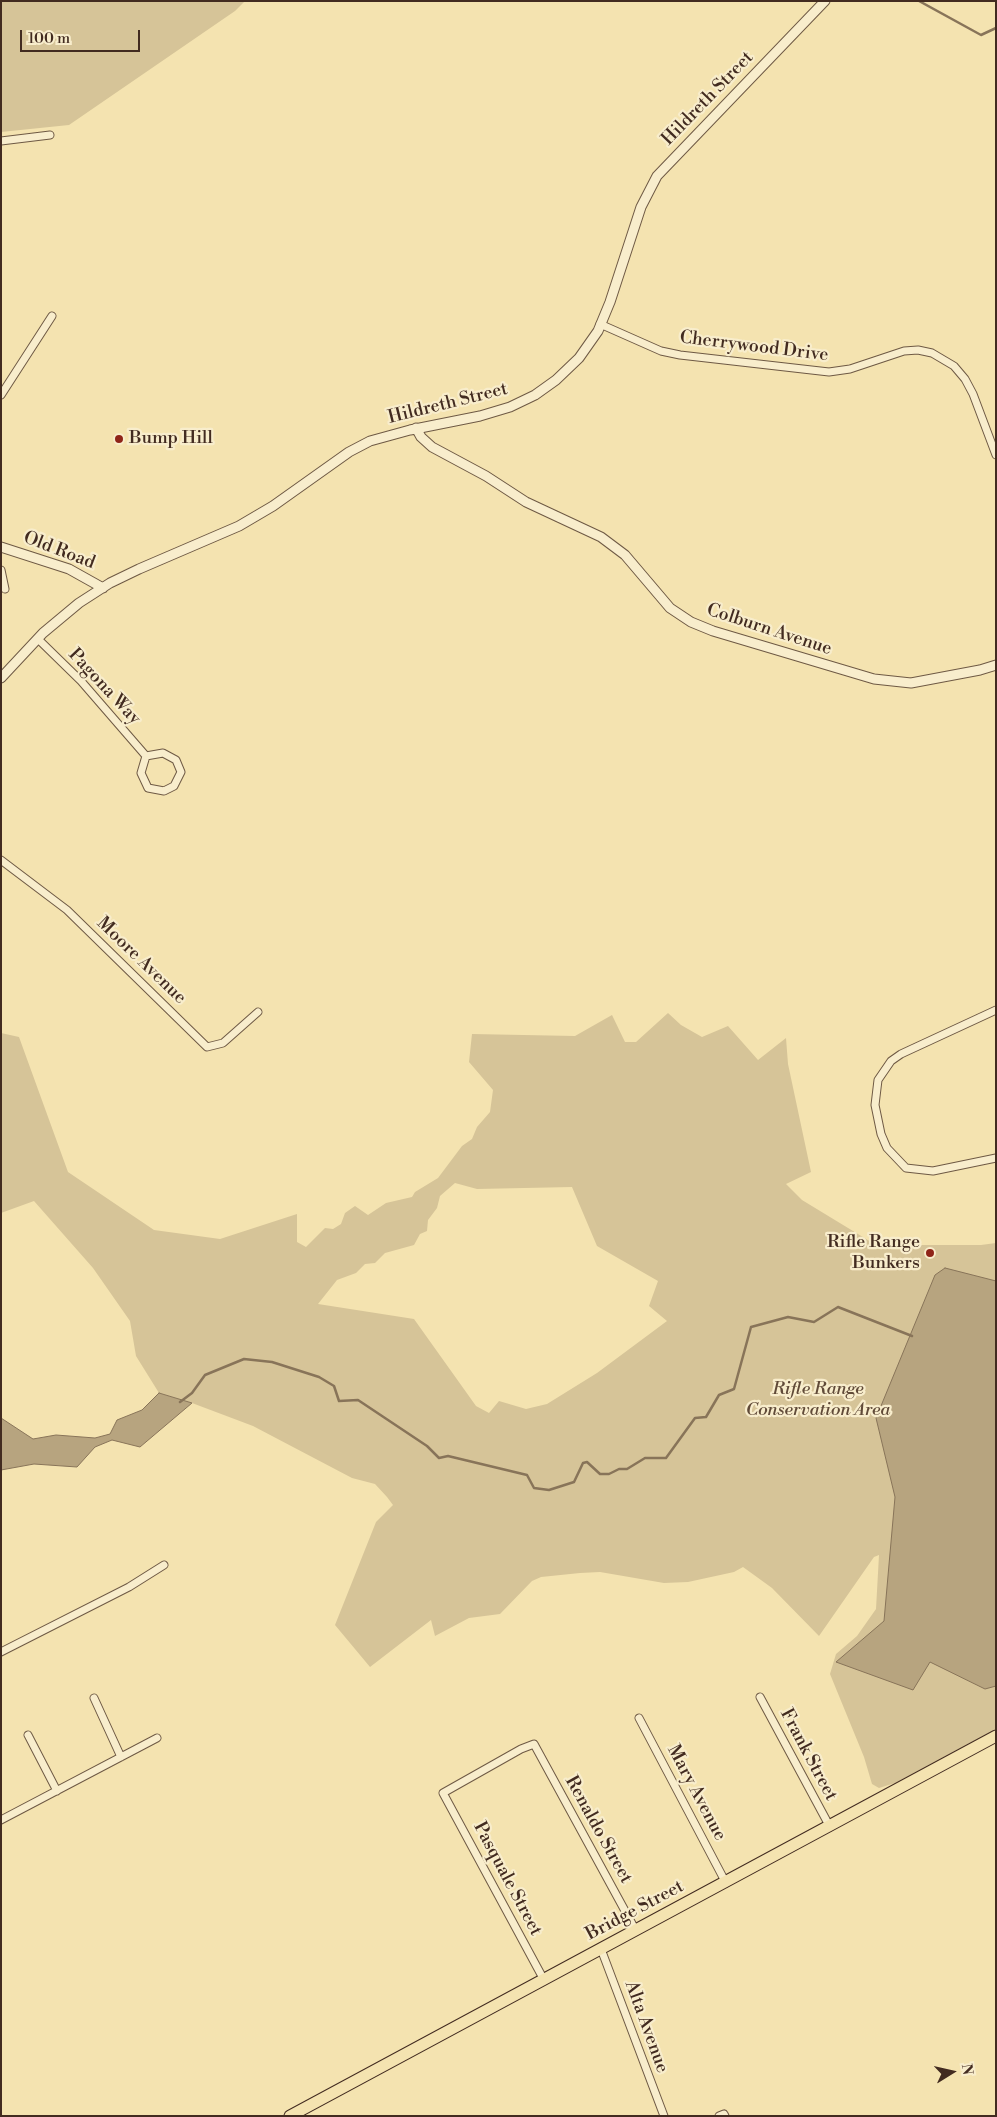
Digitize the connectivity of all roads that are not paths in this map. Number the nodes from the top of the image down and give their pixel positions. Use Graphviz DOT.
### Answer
graph roads {
  1 [pos="826,1"];
  2 [pos="50,135"];
  3 [pos="1,141"];
  4 [pos="52,316"];
  5 [pos="600,324"];
  6 [pos="1,395"];
  7 [pos="416,428"];
  8 [pos="996,455"];
  9 [pos="1,547"];
  10 [pos="1,570"];
  11 [pos="103,588"];
  12 [pos="4,589"];
  13 [pos="38,639"];
  14 [pos="996,665"];
  15 [pos="2,676"];
  16 [pos="146,756"];
  17 [pos="1,860"];
  18 [pos="996,1010"];
  19 [pos="258,1012"];
  20 [pos="996,1158"];
  21 [pos="164,1565"];
  22 [pos="1,1652"];
  23 [pos="760,1697"];
  24 [pos="94,1698"];
  25 [pos="639,1718"];
  26 [pos="28,1735"];
  27 [pos="996,1736"];
  28 [pos="157,1738"];
  29 [pos="534,1744"];
  30 [pos="121,1757"];
  31 [pos="57,1791"];
  32 [pos="1,1820"];
  33 [pos="830,1827"];
  34 [pos="726,1882"];
  35 [pos="636,1931"];
  36 [pos="601,1949"];
  37 [pos="544,1980"];
  38 [pos="290,2116"];
  39 [pos="664,2116"];
  40 [pos="719,2116"];
  41 [pos="726,2116"];
  1 -- 5 [label="street, Hildreth Street"];
  2 -- 3 [label="street"];
  4 -- 6 [label="street"];
  5 -- 7 [label="street, Hildreth Street"];
  5 -- 8 [label="street, Cherrywood Drive"];
  7 -- 11 [label="street, Hildreth Street"];
  7 -- 14 [label="street, Colburn Avenue"];
  9 -- 11 [label="street, Old Road"];
  10 -- 12 [label="street"];
  11 -- 13 [label="street, Hildreth Street"];
  13 -- 15 [label="street, Hildreth Street"];
  13 -- 16 [label="street, Pagona Way"];
  16 -- 16 [label="street"];
  17 -- 19 [label="street, Moore Avenue"];
  18 -- 20 [label="street"];
  21 -- 22 [label="street"];
  23 -- 33 [label="street, Frank Street"];
  24 -- 30 [label="street"];
  25 -- 34 [label="street, Mary Avenue"];
  26 -- 31 [label="street"];
  27 -- 33 [label="main road, Bridge Street"];
  28 -- 30 [label="street"];
  29 -- 35 [label="street, Renaldo Street"];
  29 -- 37 [label="street, Pasquale Street"];
  30 -- 31 [label="street"];
  31 -- 32 [label="street"];
  33 -- 34 [label="main road, Bridge Street"];
  34 -- 35 [label="main road, Bridge Street"];
  35 -- 36 [label="main road, Bridge Street"];
  36 -- 37 [label="main road, Bridge Street"];
  36 -- 39 [label="street, Alta Avenue"];
  37 -- 38 [label="main road, Bridge Street"];
  40 -- 41 [label="street"];
}
